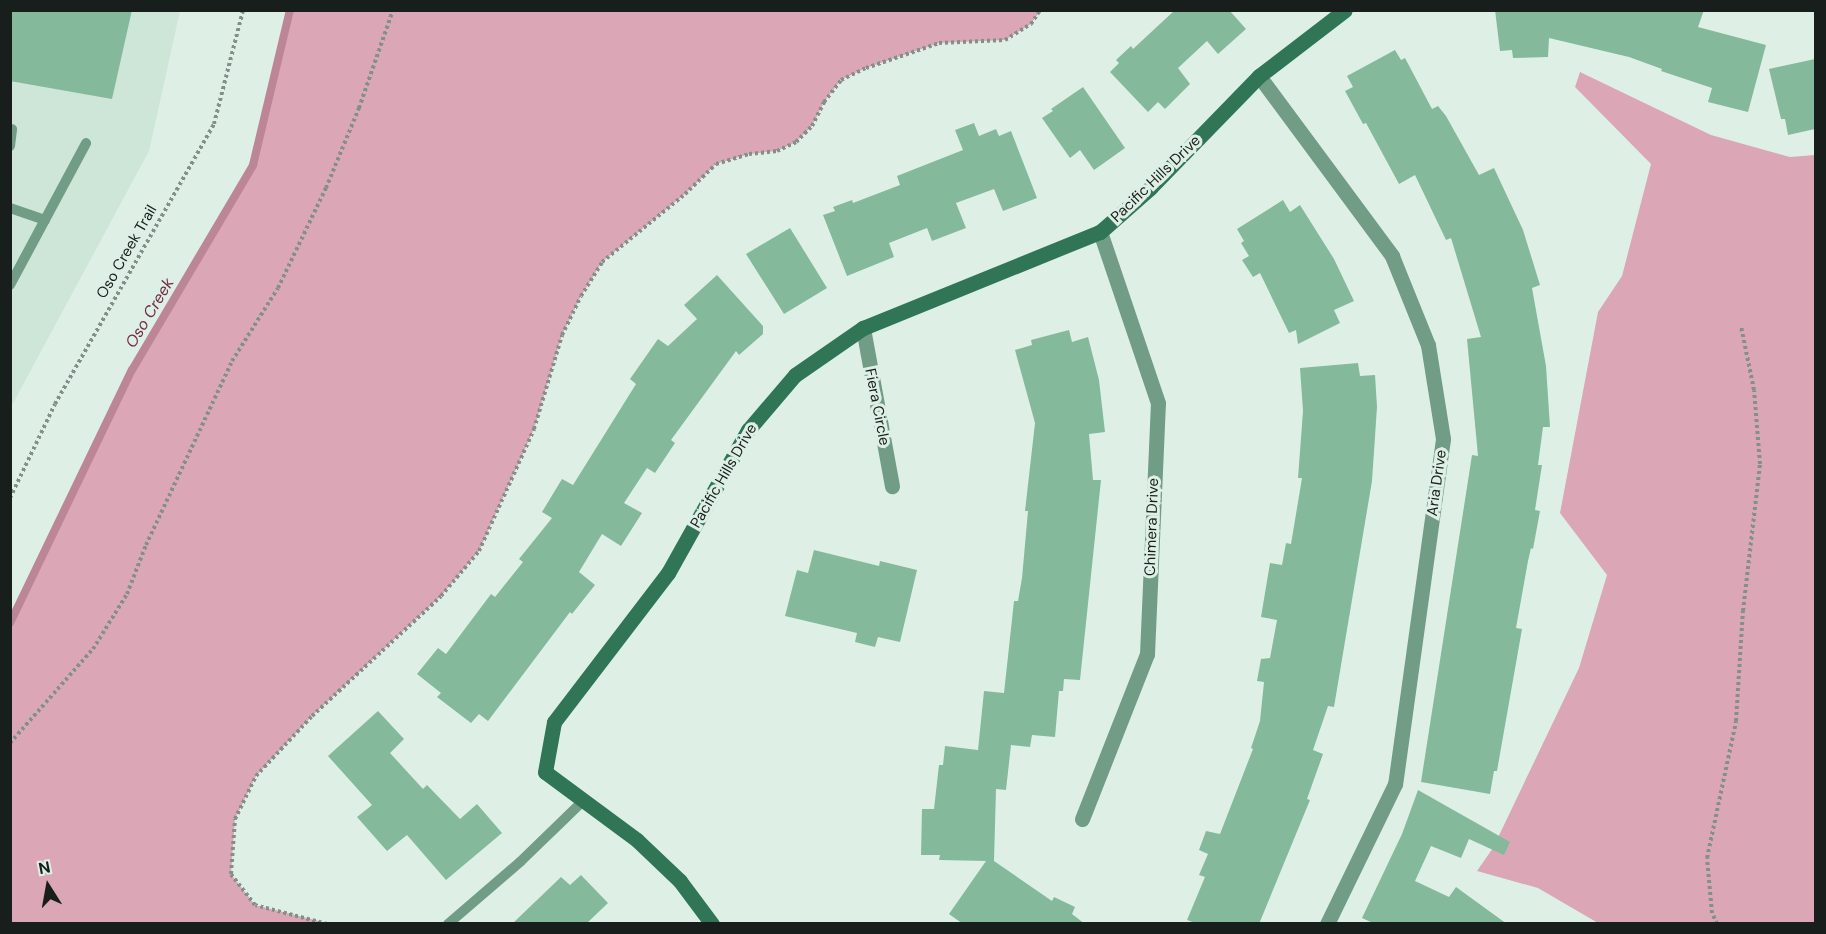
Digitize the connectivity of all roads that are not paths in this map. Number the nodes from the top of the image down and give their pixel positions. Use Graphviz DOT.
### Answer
graph roads {
  1 [pos="1345,10"];
  2 [pos="1259,76"];
  3 [pos="12,129"];
  4 [pos="86,143"];
  5 [pos="10,146"];
  6 [pos="10,208"];
  7 [pos="45,220"];
  8 [pos="1100,232"];
  9 [pos="10,285"];
  10 [pos="863,328"];
  11 [pos="892,486"];
  12 [pos="584,800"];
  13 [pos="1082,819"];
  14 [pos="448,924"];
  15 [pos="712,924"];
  16 [pos="1326,924"];
  1 -- 2 [label="street, Pacific Hills Drive"];
  2 -- 8 [label="street, Pacific Hills Drive"];
  2 -- 16 [label="street, Aria Drive"];
  3 -- 5 [label="lane"];
  4 -- 7 [label="lane"];
  6 -- 7 [label="lane"];
  7 -- 9 [label="lane"];
  8 -- 10 [label="street, Pacific Hills Drive"];
  8 -- 13 [label="street, Chimera Drive"];
  10 -- 11 [label="street, Fiera Circle"];
  10 -- 12 [label="street, Pacific Hills Drive"];
  12 -- 14 [label="lane"];
  12 -- 15 [label="street, Pacific Hills Drive"];
}
